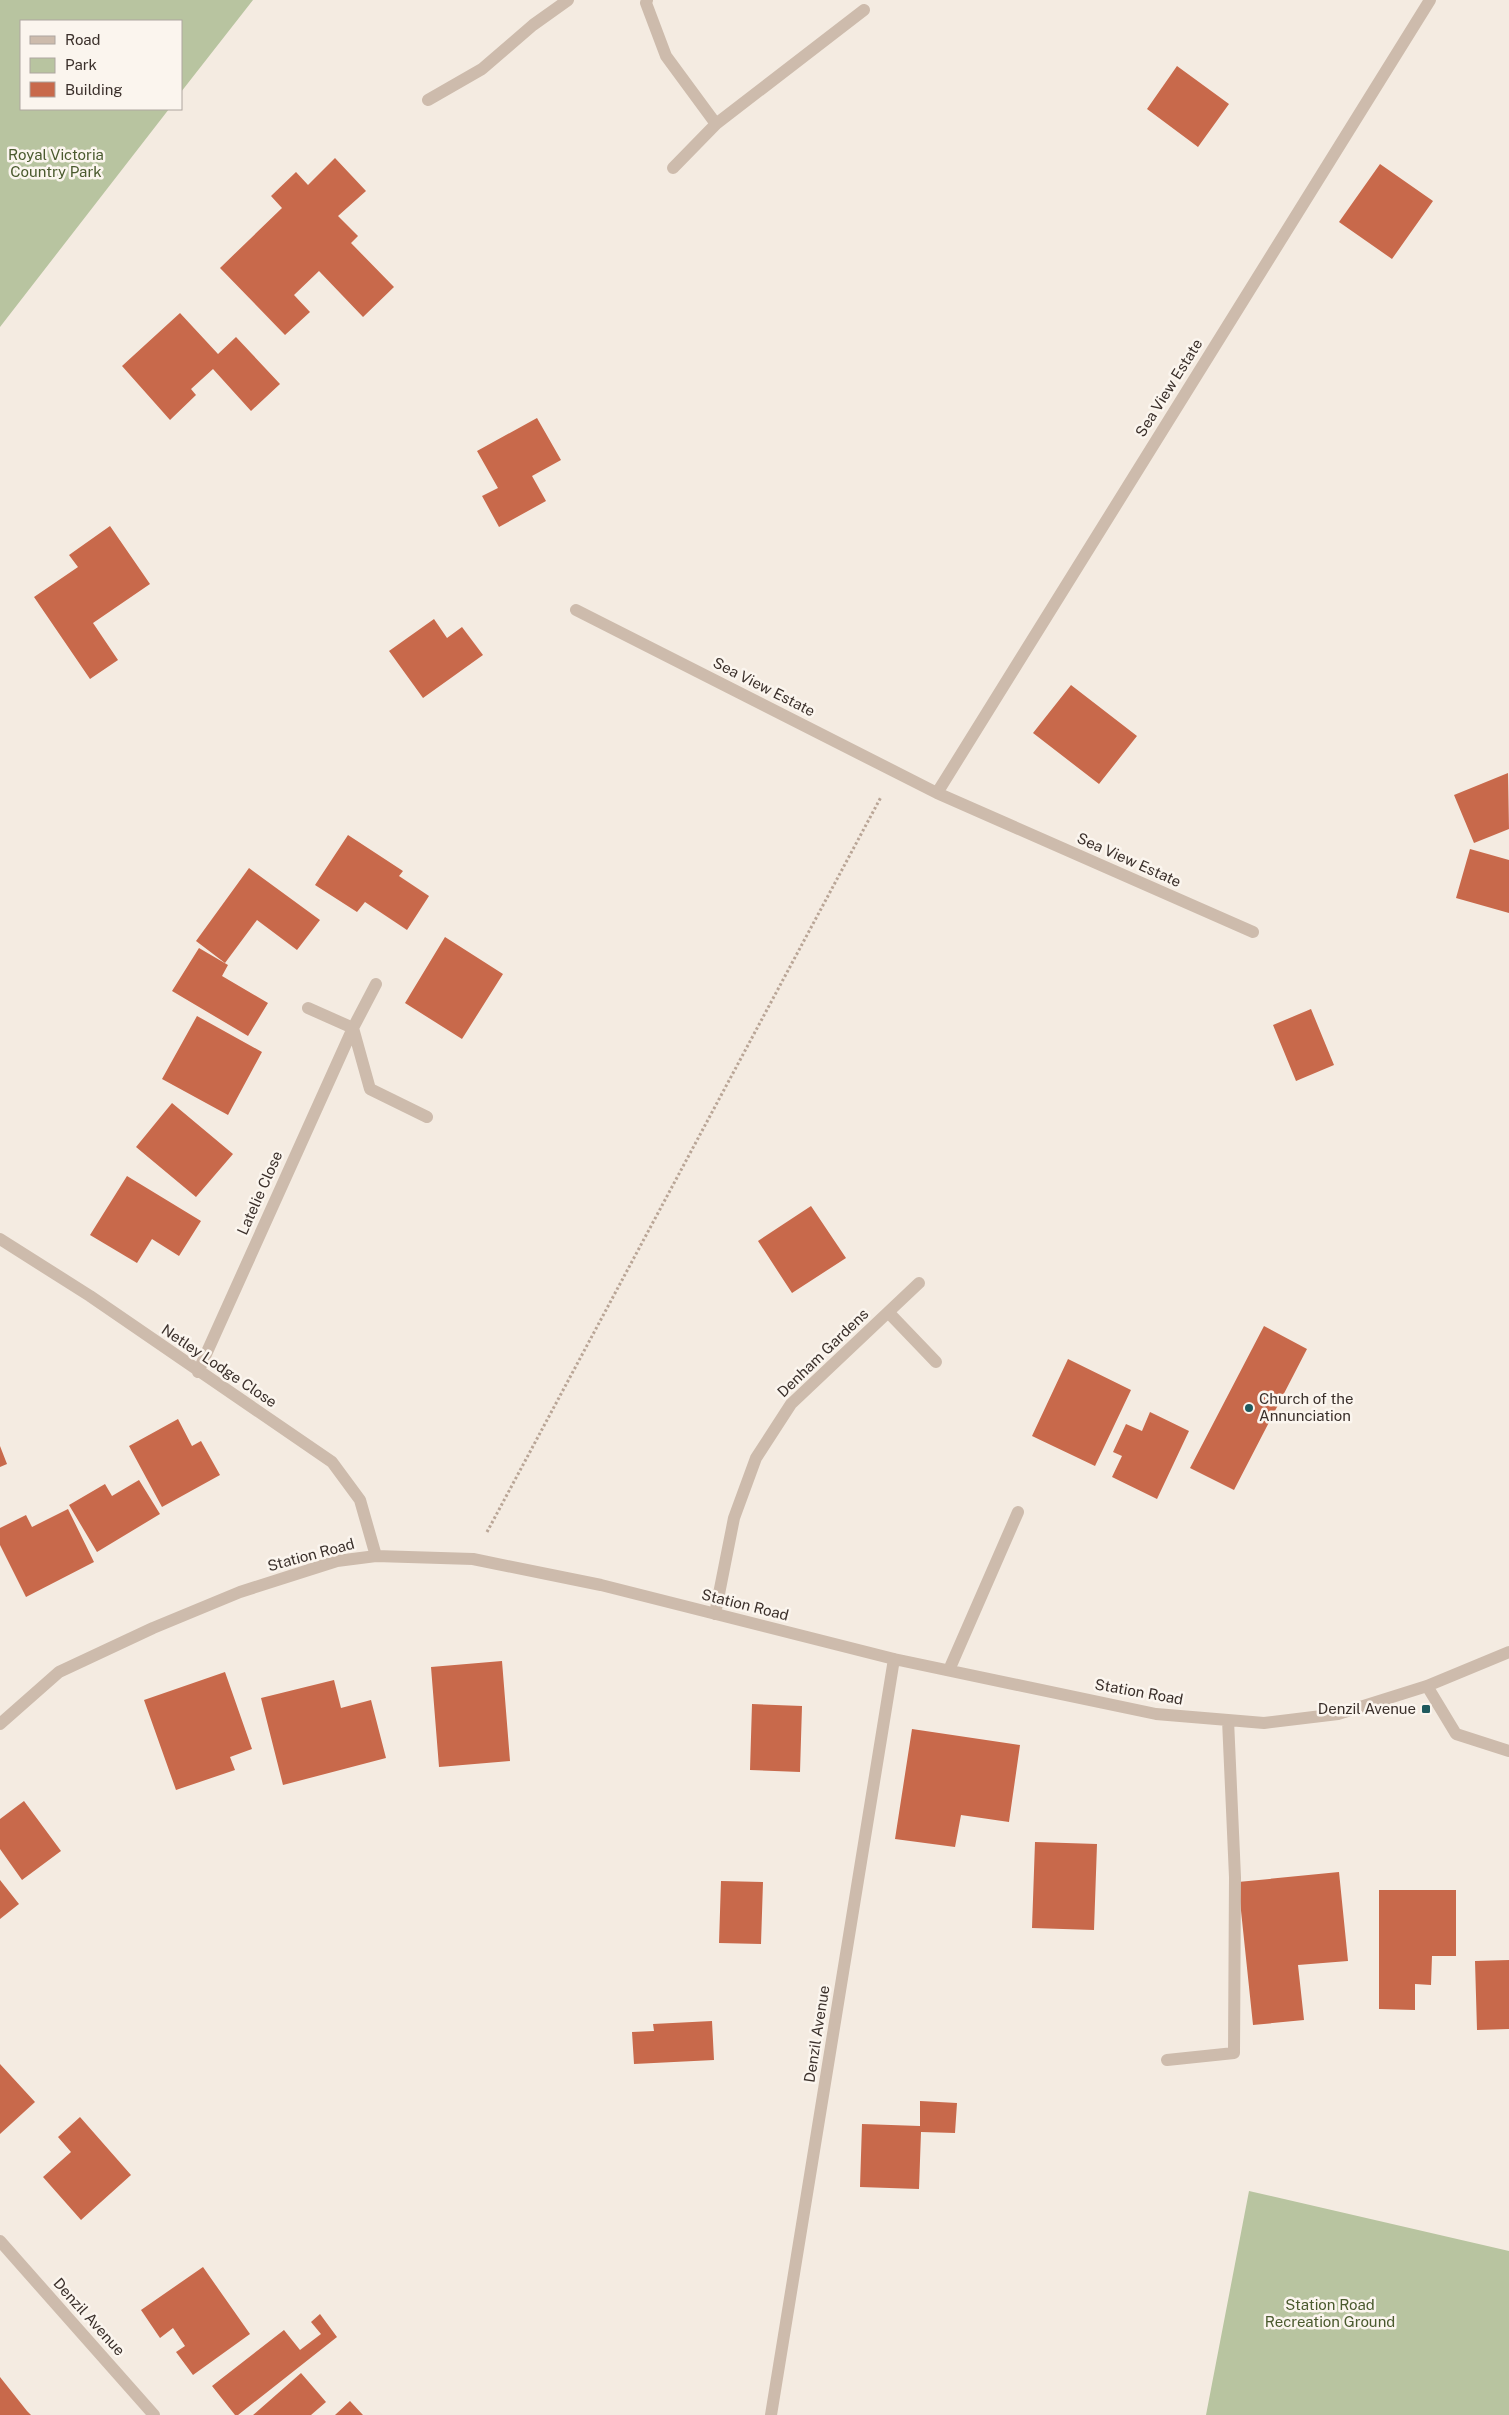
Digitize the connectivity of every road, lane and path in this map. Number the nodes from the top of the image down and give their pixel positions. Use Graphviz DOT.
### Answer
graph roads {
  1 [pos="568,0"];
  2 [pos="647,0"];
  3 [pos="1430,0"];
  4 [pos="864,10"];
  5 [pos="428,100"];
  6 [pos="716,124"];
  7 [pos="673,168"];
  8 [pos="576,610"];
  9 [pos="894,772"];
  10 [pos="936,793"];
  11 [pos="1253,932"];
  12 [pos="376,984"];
  13 [pos="308,1008"];
  14 [pos="353,1028"];
  15 [pos="427,1117"];
  16 [pos="0,1239"];
  17 [pos="919,1283"];
  18 [pos="889,1313"];
  19 [pos="936,1362"];
  20 [pos="198,1372"];
  21 [pos="1018,1512"];
  22 [pos="376,1556"];
  23 [pos="473,1559"];
  24 [pos="715,1614"];
  25 [pos="1509,1652"];
  26 [pos="894,1658"];
  27 [pos="949,1670"];
  28 [pos="1427,1686"];
  29 [pos="1228,1720"];
  30 [pos="0,1724"];
  31 [pos="1509,1751"];
  32 [pos="1168,2060"];
  33 [pos="0,2241"];
  34 [pos="154,2415"];
  35 [pos="771,2415"];
  1 -- 5 [label="street"];
  2 -- 6 [label="street"];
  3 -- 10 [label="street, Sea View Estate"];
  4 -- 6 [label="street"];
  6 -- 7 [label="street"];
  8 -- 9 [label="street, Sea View Estate"];
  9 -- 10 [label="street, Sea View Estate"];
  9 -- 23 [label="path"];
  10 -- 11 [label="street, Sea View Estate"];
  12 -- 14 [label="street, Latelie Close"];
  13 -- 14 [label="street"];
  14 -- 15 [label="street"];
  14 -- 20 [label="street, Latelie Close"];
  16 -- 20 [label="street, Netley Lodge Close"];
  17 -- 18 [label="street, Denham Gardens"];
  18 -- 19 [label="street, Denham Gardens"];
  18 -- 24 [label="street, Denham Gardens"];
  20 -- 22 [label="street, Netley Lodge Close"];
  21 -- 27 [label="street"];
  22 -- 23 [label="street, Station Road"];
  22 -- 30 [label="street, Station Road"];
  23 -- 24 [label="street, Station Road"];
  24 -- 26 [label="street, Station Road"];
  25 -- 28 [label="street, Station Road"];
  26 -- 27 [label="street, Station Road"];
  26 -- 35 [label="street, Denzil Avenue"];
  27 -- 29 [label="street, Station Road"];
  28 -- 29 [label="street, Station Road"];
  28 -- 31 [label="street"];
  29 -- 32 [label="street"];
  33 -- 34 [label="street, Denzil Avenue"];
}
